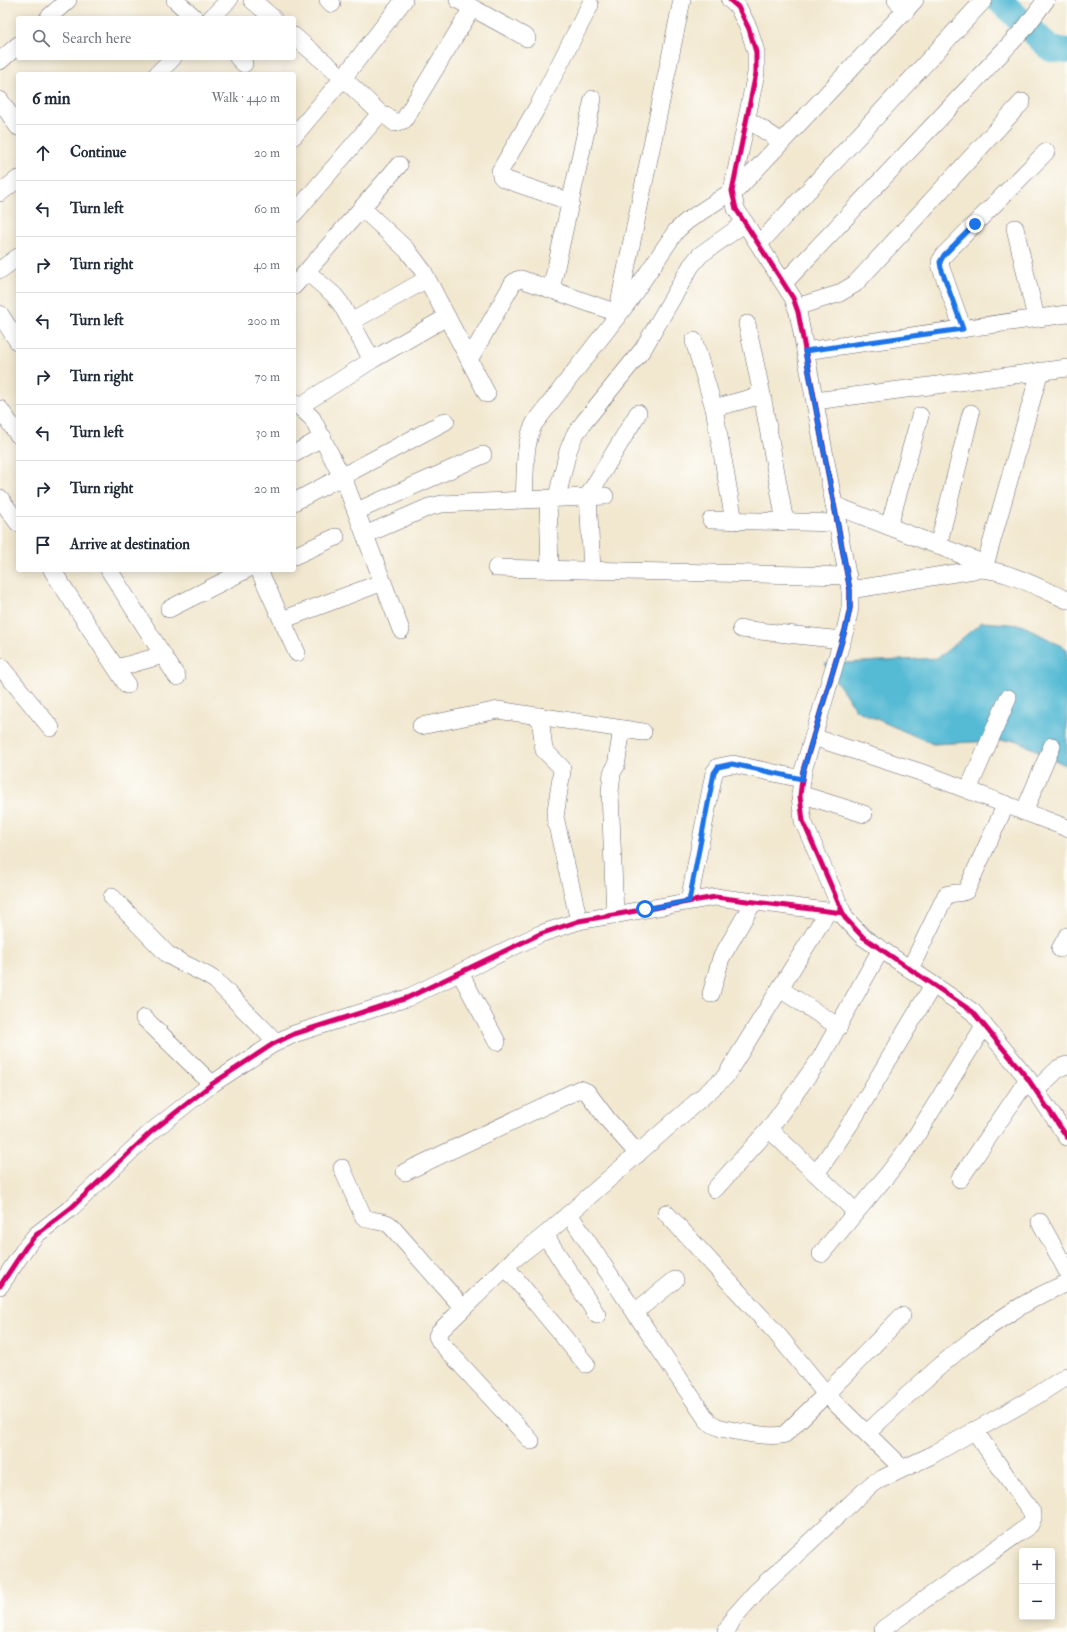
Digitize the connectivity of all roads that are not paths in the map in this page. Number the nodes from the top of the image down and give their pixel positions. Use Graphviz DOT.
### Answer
graph roads {
  1 [pos="68,0"];
  2 [pos="175,0"];
  3 [pos="229,0"];
  4 [pos="252,0"];
  5 [pos="404,0"];
  6 [pos="682,0"];
  7 [pos="730,0"];
  8 [pos="984,0"];
  9 [pos="1043,3"];
  10 [pos="465,4"];
  11 [pos="906,4"];
  12 [pos="590,5"];
  13 [pos="50,16"];
  14 [pos="193,16"];
  15 [pos="213,16"];
  16 [pos="271,16"];
  17 [pos="296,38"];
  18 [pos="526,38"];
  19 [pos="16,47"];
  20 [pos="170,60"];
  21 [pos="0,61"];
  22 [pos="159,72"];
  23 [pos="343,78"];
  24 [pos="593,99"];
  25 [pos="0,100"];
  26 [pos="1022,102"];
  27 [pos="382,115"];
  28 [pos="747,119"];
  29 [pos="16,124"];
  30 [pos="296,134"];
  31 [pos="782,142"];
  32 [pos="1046,152"];
  33 [pos="399,165"];
  34 [pos="16,181"];
  35 [pos="732,192"];
  36 [pos="0,193"];
  37 [pos="571,202"];
  38 [pos="362,208"];
  39 [pos="296,212"];
  40 [pos="746,223"];
  41 [pos="1015,228"];
  42 [pos="759,244"];
  43 [pos="16,258"];
  44 [pos="0,270"];
  45 [pos="307,272"];
  46 [pos="427,279"];
  47 [pos="784,283"];
  48 [pos="296,284"];
  49 [pos="551,290"];
  50 [pos="796,307"];
  51 [pos="1067,314"];
  52 [pos="616,316"];
  53 [pos="447,317"];
  54 [pos="1036,318"];
  55 [pos="2,320"];
  56 [pos="351,322"];
  57 [pos="747,324"];
  58 [pos="963,329"];
  59 [pos="16,339"];
  60 [pos="694,341"];
  61 [pos="805,351"];
  62 [pos="372,360"];
  63 [pos="469,360"];
  64 [pos="1067,368"];
  65 [pos="1040,371"];
  66 [pos="487,394"];
  67 [pos="762,395"];
  68 [pos="814,401"];
  69 [pos="297,404"];
  70 [pos="714,408"];
  71 [pos="0,409"];
  72 [pos="638,413"];
  73 [pos="971,413"];
  74 [pos="920,416"];
  75 [pos="446,421"];
  76 [pos="16,432"];
  77 [pos="322,437"];
  78 [pos="296,453"];
  79 [pos="483,455"];
  80 [pos="342,476"];
  81 [pos="588,496"];
  82 [pos="605,496"];
  83 [pos="553,498"];
  84 [pos="524,499"];
  85 [pos="296,501"];
  86 [pos="834,505"];
  87 [pos="357,511"];
  88 [pos="711,520"];
  89 [pos="734,521"];
  90 [pos="785,522"];
  91 [pos="838,523"];
  92 [pos="889,526"];
  93 [pos="365,535"];
  94 [pos="336,538"];
  95 [pos="938,546"];
  96 [pos="296,555"];
  97 [pos="984,567"];
  98 [pos="496,568"];
  99 [pos="550,570"];
  100 [pos="592,570"];
  101 [pos="53,572"];
  102 [pos="110,572"];
  103 [pos="252,572"];
  104 [pos="258,572"];
  105 [pos="383,582"];
  106 [pos="849,583"];
  107 [pos="1067,600"];
  108 [pos="169,609"];
  109 [pos="282,620"];
  110 [pos="741,629"];
  111 [pos="401,630"];
  112 [pos="842,640"];
  113 [pos="297,653"];
  114 [pos="163,655"];
  115 [pos="0,666"];
  116 [pos="116,668"];
  117 [pos="177,677"];
  118 [pos="127,685"];
  119 [pos="1008,698"];
  120 [pos="540,716"];
  121 [pos="421,726"];
  122 [pos="51,728"];
  123 [pos="622,729"];
  124 [pos="643,732"];
  125 [pos="814,737"];
  126 [pos="1052,746"];
  127 [pos="801,786"];
  128 [pos="968,790"];
  129 [pos="1006,804"];
  130 [pos="1024,812"];
  131 [pos="864,814"];
  132 [pos="1067,828"];
  133 [pos="112,897"];
  134 [pos="689,901"];
  135 [pos="754,901"];
  136 [pos="835,912"];
  137 [pos="615,915"];
  138 [pos="578,921"];
  139 [pos="881,949"];
  140 [pos="910,969"];
  141 [pos="460,973"];
  142 [pos="933,985"];
  143 [pos="780,989"];
  144 [pos="711,994"];
  145 [pos="144,1018"];
  146 [pos="984,1026"];
  147 [pos="839,1027"];
  148 [pos="276,1042"];
  149 [pos="497,1042"];
  150 [pos="1067,1065"];
  151 [pos="212,1084"];
  152 [pos="1032,1085"];
  153 [pos="769,1129"];
  154 [pos="1067,1137"];
  155 [pos="638,1154"];
  156 [pos="342,1168"];
  157 [pos="405,1172"];
  158 [pos="816,1174"];
  159 [pos="960,1178"];
  160 [pos="715,1189"];
  161 [pos="856,1212"];
  162 [pos="666,1213"];
  163 [pos="569,1214"];
  164 [pos="1040,1222"];
  165 [pos="545,1235"];
  166 [pos="821,1254"];
  167 [pos="506,1267"];
  168 [pos="1067,1271"];
  169 [pos="675,1280"];
  170 [pos="1067,1283"];
  171 [pos="0,1286"];
  172 [pos="463,1308"];
  173 [pos="635,1312"];
  174 [pos="597,1315"];
  175 [pos="902,1316"];
  176 [pos="586,1364"];
  177 [pos="1067,1376"];
  178 [pos="826,1394"];
  179 [pos="974,1430"];
  180 [pos="867,1433"];
  181 [pos="531,1441"];
  182 [pos="902,1468"];
  183 [pos="882,1629"];
  184 [pos="726,1632"];
  1 -- 13 [label="street"];
  2 -- 14 [label="street"];
  3 -- 15 [label="street"];
  4 -- 16 [label="street"];
  5 -- 23 [label="street"];
  6 -- 52 [label="street"];
  7 -- 28 [label="street"];
  8 -- 42 [label="street"];
  9 -- 47 [label="street"];
  10 -- 18 [label="street"];
  10 -- 27 [label="street"];
  11 -- 31 [label="street"];
  12 -- 37 [label="street"];
  17 -- 23 [label="street"];
  19 -- 21 [label="street"];
  20 -- 22 [label="street"];
  23 -- 27 [label="street"];
  23 -- 30 [label="street"];
  24 -- 37 [label="street"];
  25 -- 29 [label="street"];
  26 -- 50 [label="street"];
  27 -- 39 [label="street"];
  28 -- 31 [label="street"];
  28 -- 35 [label="street"];
  31 -- 35 [label="street"];
  32 -- 58 [label="street"];
  33 -- 38 [label="street"];
  34 -- 36 [label="street"];
  35 -- 40 [label="street"];
  35 -- 52 [label="street"];
  37 -- 49 [label="street"];
  38 -- 45 [label="street"];
  38 -- 46 [label="street"];
  40 -- 42 [label="street"];
  40 -- 83 [label="street"];
  41 -- 54 [label="street"];
  42 -- 47 [label="street"];
  43 -- 44 [label="street"];
  45 -- 48 [label="street"];
  45 -- 56 [label="street"];
  46 -- 53 [label="street"];
  46 -- 56 [label="street"];
  47 -- 50 [label="street"];
  49 -- 52 [label="street"];
  49 -- 63 [label="street"];
  50 -- 61 [label="street"];
  51 -- 54 [label="street"];
  52 -- 84 [label="street"];
  53 -- 62 [label="street"];
  53 -- 63 [label="street"];
  54 -- 58 [label="street"];
  55 -- 59 [label="street"];
  56 -- 62 [label="street"];
  57 -- 67 [label="street"];
  58 -- 61 [label="street"];
  60 -- 70 [label="street"];
  61 -- 68 [label="street"];
  62 -- 69 [label="street"];
  63 -- 66 [label="street"];
  64 -- 65 [label="street"];
  65 -- 68 [label="street"];
  65 -- 97 [label="street"];
  67 -- 70 [label="street"];
  67 -- 90 [label="street"];
  68 -- 86 [label="street"];
  69 -- 77 [label="street"];
  70 -- 89 [label="street"];
  71 -- 76 [label="street"];
  72 -- 81 [label="street"];
  73 -- 95 [label="street"];
  74 -- 92 [label="street"];
  75 -- 80 [label="street"];
  77 -- 78 [label="street"];
  77 -- 80 [label="street"];
  79 -- 87 [label="street"];
  80 -- 85 [label="street"];
  80 -- 87 [label="street"];
  81 -- 82 [label="street"];
  81 -- 83 [label="street"];
  81 -- 100 [label="street"];
  83 -- 84 [label="street"];
  83 -- 99 [label="street"];
  84 -- 93 [label="street"];
  86 -- 91 [label="street"];
  86 -- 92 [label="street"];
  87 -- 93 [label="street"];
  88 -- 89 [label="street"];
  89 -- 90 [label="street"];
  90 -- 91 [label="street"];
  91 -- 106 [label="street"];
  92 -- 95 [label="street"];
  93 -- 105 [label="street"];
  94 -- 96 [label="street"];
  95 -- 97 [label="street"];
  97 -- 106 [label="street"];
  97 -- 107 [label="street"];
  98 -- 99 [label="street"];
  99 -- 100 [label="street"];
  100 -- 106 [label="street"];
  101 -- 116 [label="street"];
  102 -- 114 [label="street"];
  103 -- 108 [label="street"];
  104 -- 109 [label="street"];
  105 -- 109 [label="street"];
  105 -- 111 [label="street"];
  106 -- 112 [label="street"];
  109 -- 113 [label="street"];
  110 -- 112 [label="street"];
  112 -- 125 [label="street"];
  114 -- 116 [label="street"];
  114 -- 117 [label="street"];
  115 -- 122 [label="street"];
  116 -- 118 [label="street"];
  119 -- 128 [label="street"];
  120 -- 121 [label="street"];
  120 -- 123 [label="street"];
  120 -- 138 [label="street"];
  123 -- 124 [label="street"];
  123 -- 137 [label="street"];
  125 -- 127 [label="street"];
  125 -- 128 [label="street"];
  126 -- 130 [label="street"];
  127 -- 131 [label="street"];
  127 -- 134 [label="street"];
  127 -- 136 [label="street"];
  128 -- 129 [label="street"];
  129 -- 130 [label="street"];
  129 -- 140 [label="street"];
  130 -- 132 [label="street"];
  133 -- 148 [label="street"];
  134 -- 135 [label="street"];
  134 -- 137 [label="street"];
  135 -- 136 [label="street"];
  135 -- 144 [label="street"];
  136 -- 139 [label="street"];
  136 -- 143 [label="street"];
  137 -- 138 [label="street"];
  138 -- 141 [label="street"];
  139 -- 140 [label="street"];
  139 -- 147 [label="street"];
  140 -- 142 [label="street"];
  141 -- 148 [label="street"];
  141 -- 149 [label="street"];
  142 -- 146 [label="street"];
  142 -- 158 [label="street"];
  143 -- 147 [label="street"];
  143 -- 155 [label="street"];
  145 -- 151 [label="street"];
  146 -- 152 [label="street"];
  146 -- 161 [label="street"];
  147 -- 153 [label="street"];
  148 -- 151 [label="street"];
  150 -- 152 [label="street"];
  151 -- 171 [label="street"];
  152 -- 154 [label="street"];
  152 -- 159 [label="street"];
  153 -- 158 [label="street"];
  153 -- 160 [label="street"];
  155 -- 157 [label="street"];
  155 -- 163 [label="street"];
  156 -- 172 [label="street"];
  158 -- 161 [label="street"];
  161 -- 166 [label="street"];
  162 -- 178 [label="street"];
  163 -- 165 [label="street"];
  163 -- 173 [label="street"];
  164 -- 168 [label="street"];
  165 -- 167 [label="street"];
  165 -- 174 [label="street"];
  167 -- 172 [label="street"];
  167 -- 176 [label="street"];
  169 -- 173 [label="street"];
  170 -- 180 [label="street"];
  172 -- 181 [label="street"];
  173 -- 178 [label="street"];
  175 -- 178 [label="street"];
  177 -- 179 [label="street"];
  178 -- 180 [label="street"];
  179 -- 182 [label="street"];
  179 -- 183 [label="street"];
  180 -- 182 [label="street"];
  182 -- 184 [label="street"];
}
